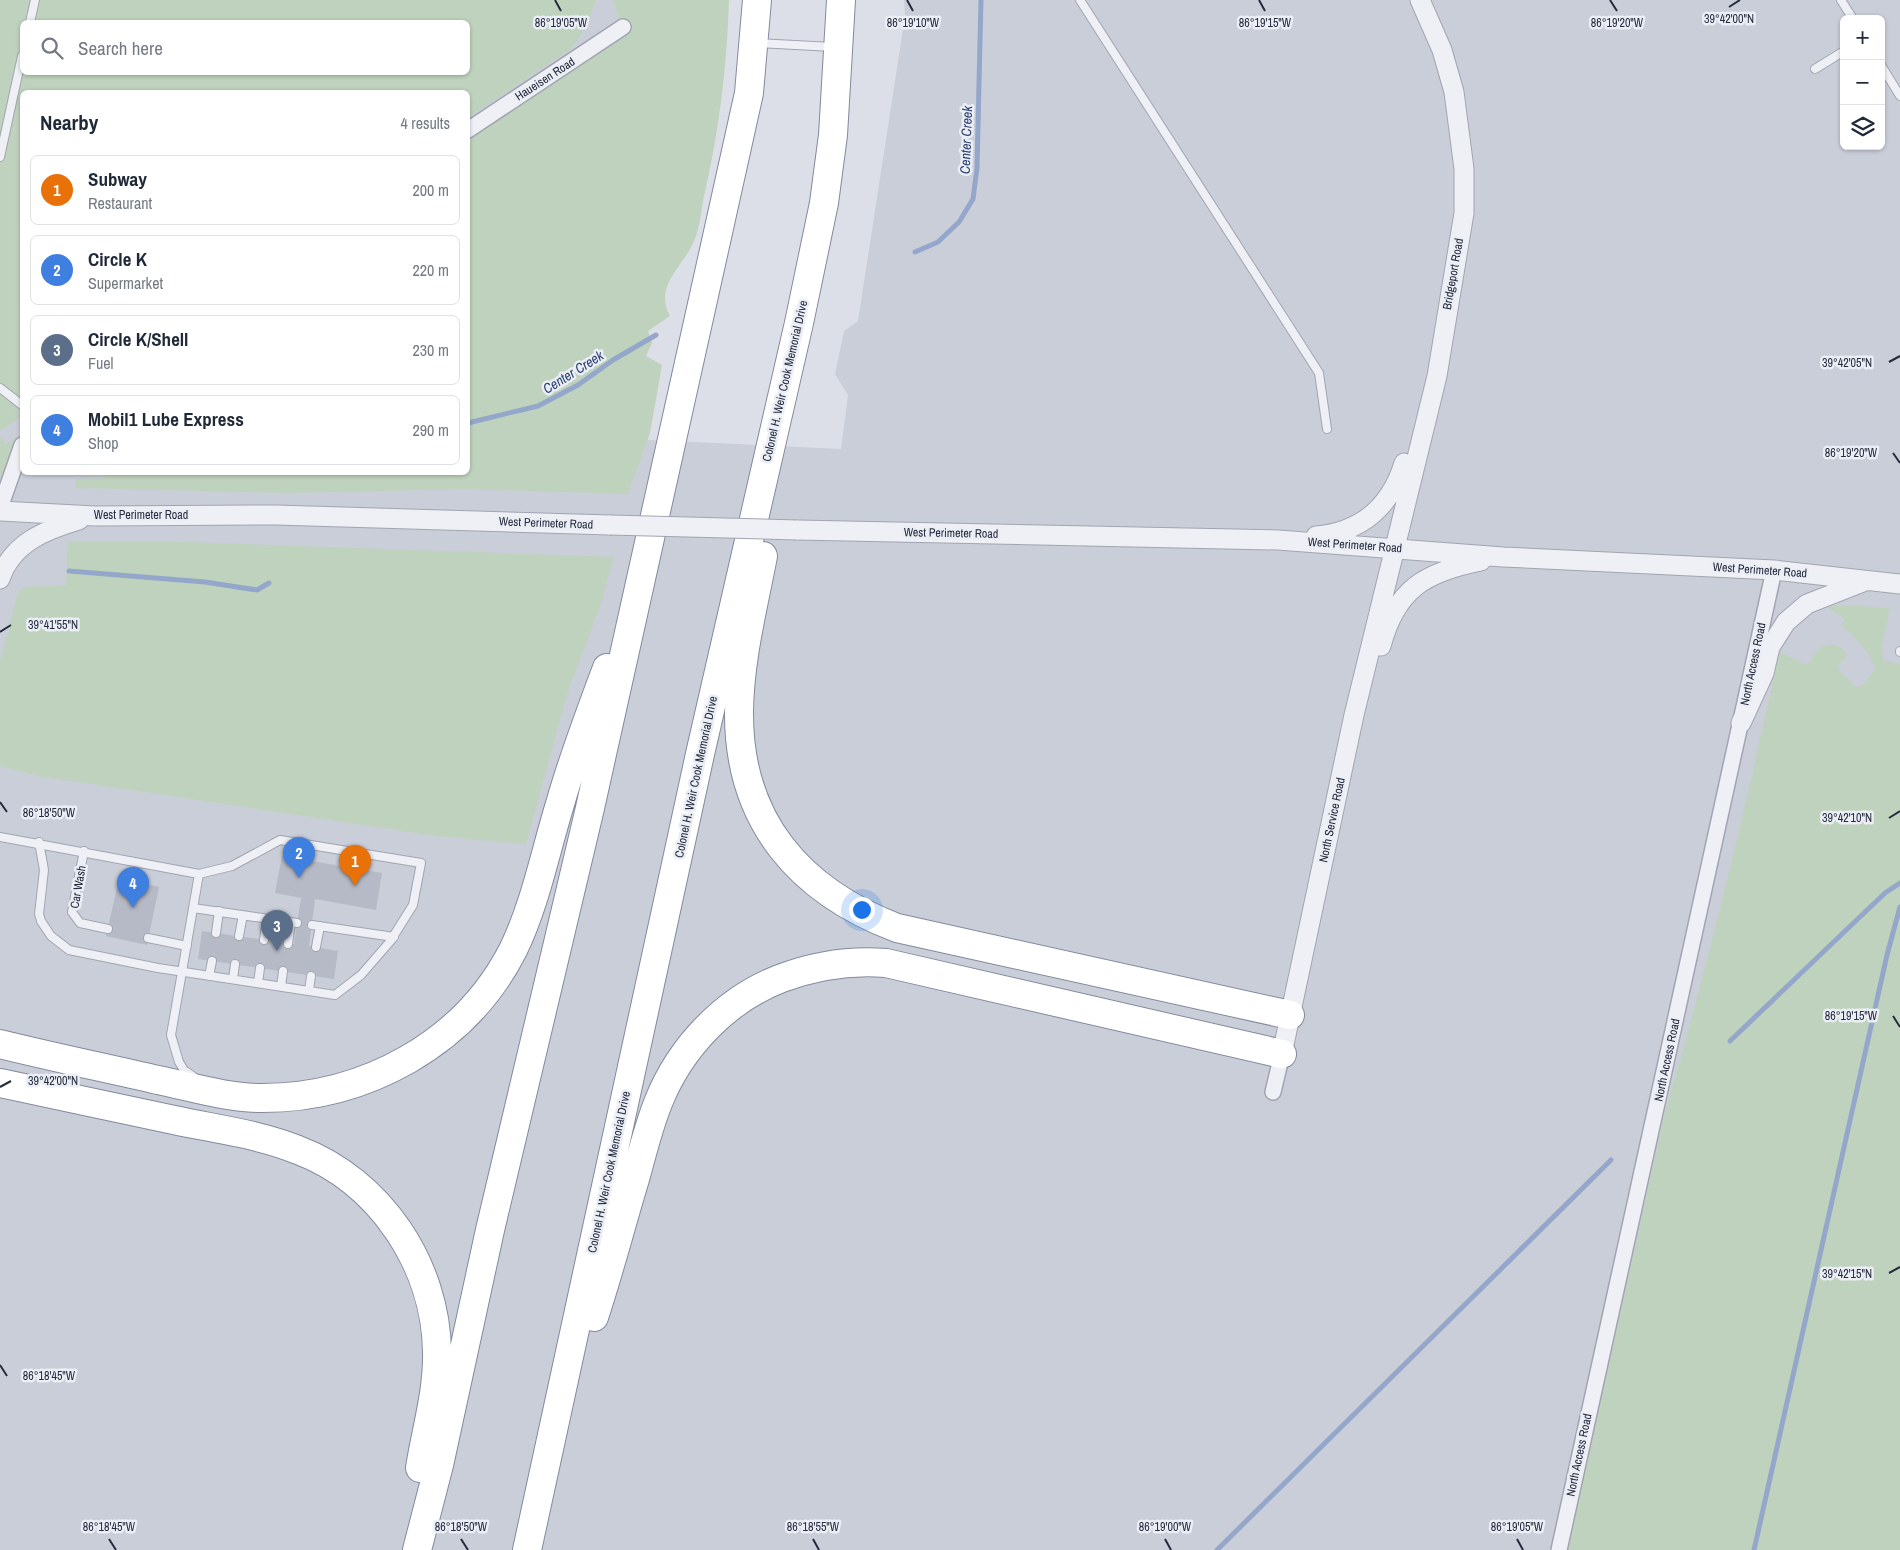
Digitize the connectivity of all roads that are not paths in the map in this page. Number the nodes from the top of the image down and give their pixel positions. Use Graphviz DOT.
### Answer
graph roads {
  1 [pos="35,0"];
  2 [pos="740,0"];
  3 [pos="757,0"];
  4 [pos="841,0"];
  5 [pos="1080,0"];
  6 [pos="1420,0"];
  7 [pos="1841,0"];
  8 [pos="1850,15"];
  9 [pos="30,20"];
  10 [pos="623,27"];
  11 [pos="754,42"];
  12 [pos="840,48"];
  13 [pos="1840,53"];
  14 [pos="20,65"];
  15 [pos="1815,69"];
  16 [pos="1885,72"];
  17 [pos="1900,96"];
  18 [pos="470,129"];
  19 [pos="0,157"];
  20 [pos="713,252"];
  21 [pos="800,323"];
  22 [pos="1443,330"];
  23 [pos="0,388"];
  24 [pos="20,403"];
  25 [pos="1327,430"];
  26 [pos="20,451"];
  27 [pos="0,510"];
  28 [pos="95,516"];
  29 [pos="1278,540"];
  30 [pos="1393,548"];
  31 [pos="1503,557"];
  32 [pos="1774,570"];
  33 [pos="640,577"];
  34 [pos="0,579"];
  35 [pos="1869,580"];
  36 [pos="1900,584"];
  37 [pos="1354,715"];
  38 [pos="1741,722"];
  39 [pos="0,837"];
  40 [pos="39,842"];
  41 [pos="84,851"];
  42 [pos="199,874"];
  43 [pos="193,908"];
  44 [pos="218,911"];
  45 [pos="243,915"];
  46 [pos="267,919"];
  47 [pos="108,929"];
  48 [pos="216,933"];
  49 [pos="239,936"];
  50 [pos="394,937"];
  51 [pos="148,938"];
  52 [pos="264,940"];
  53 [pos="288,944"];
  54 [pos="187,946"];
  55 [pos="316,948"];
  56 [pos="380,953"];
  57 [pos="212,961"];
  58 [pos="235,964"];
  59 [pos="260,968"];
  60 [pos="283,971"];
  61 [pos="183,972"];
  62 [pos="209,976"];
  63 [pos="311,976"];
  64 [pos="233,979"];
  65 [pos="258,983"];
  66 [pos="281,986"];
  67 [pos="309,991"];
  68 [pos="1290,1015"];
  69 [pos="4,1043"];
  70 [pos="1282,1054"];
  71 [pos="206,1081"];
  72 [pos="0,1083"];
  73 [pos="1273,1092"];
  74 [pos="545,1461"];
  75 [pos="402,1550"];
  76 [pos="417,1550"];
  77 [pos="527,1550"];
  78 [pos="1559,1550"];
  1 -- 9 [label="lane"];
  2 -- 20 [label="highway"];
  3 -- 11 [label="highway"];
  4 -- 12 [label="highway, Colonel H. Weir Cook Memorial Drive"];
  5 -- 25 [label="lane"];
  6 -- 22 [label="street, Bridgeport Road"];
  7 -- 8 [label="lane"];
  10 -- 18 [label="street, Haueisen Road"];
  11 -- 12 [label="lane"];
  11 -- 20 [label="highway"];
  12 -- 21 [label="highway, Colonel H. Weir Cook Memorial Drive"];
  13 -- 15 [label="lane"];
  14 -- 19 [label="lane"];
  16 -- 17 [label="lane"];
  20 -- 33 [label="highway"];
  21 -- 68 [label="highway"];
  21 -- 74 [label="highway, Colonel H. Weir Cook Memorial Drive"];
  22 -- 29 [label="street"];
  22 -- 30 [label="street, Bridgeport Road"];
  23 -- 24 [label="lane"];
  26 -- 27 [label="street"];
  27 -- 28 [label="street, West Perimeter Road"];
  28 -- 29 [label="street, West Perimeter Road, bridge"];
  28 -- 34 [label="street"];
  29 -- 30 [label="street, West Perimeter Road"];
  30 -- 31 [label="street, West Perimeter Road"];
  30 -- 37 [label="street, North Service Road"];
  31 -- 32 [label="street, West Perimeter Road"];
  31 -- 37 [label="street"];
  32 -- 35 [label="street, West Perimeter Road"];
  32 -- 38 [label="street, North Access Road"];
  33 -- 69 [label="highway"];
  33 -- 76 [label="highway"];
  35 -- 36 [label="street, West Perimeter Road"];
  35 -- 38 [label="street"];
  37 -- 68 [label="street, North Service Road"];
  38 -- 78 [label="street, North Access Road"];
  39 -- 40 [label="lane"];
  40 -- 41 [label="lane"];
  40 -- 61 [label="lane"];
  41 -- 42 [label="lane"];
  41 -- 47 [label="lane, Car Wash"];
  42 -- 43 [label="lane"];
  42 -- 50 [label="lane"];
  43 -- 44 [label="lane"];
  43 -- 54 [label="lane"];
  44 -- 45 [label="lane"];
  44 -- 48 [label="lane"];
  45 -- 46 [label="lane"];
  45 -- 49 [label="lane"];
  46 -- 52 [label="lane"];
  46 -- 53 [label="lane"];
  50 -- 55 [label="lane"];
  50 -- 56 [label="lane"];
  50 -- 67 [label="lane"];
  51 -- 54 [label="lane"];
  54 -- 61 [label="lane"];
  57 -- 62 [label="lane"];
  58 -- 64 [label="lane"];
  59 -- 65 [label="lane"];
  60 -- 66 [label="lane"];
  61 -- 62 [label="lane"];
  61 -- 71 [label="lane"];
  62 -- 64 [label="lane"];
  63 -- 67 [label="lane"];
  64 -- 65 [label="lane"];
  65 -- 66 [label="lane"];
  66 -- 67 [label="lane"];
  68 -- 70 [label="street, North Service Road"];
  70 -- 73 [label="street, North Service Road"];
  70 -- 74 [label="highway"];
  72 -- 75 [label="highway"];
  74 -- 77 [label="highway, Colonel H. Weir Cook Memorial Drive"];
}
